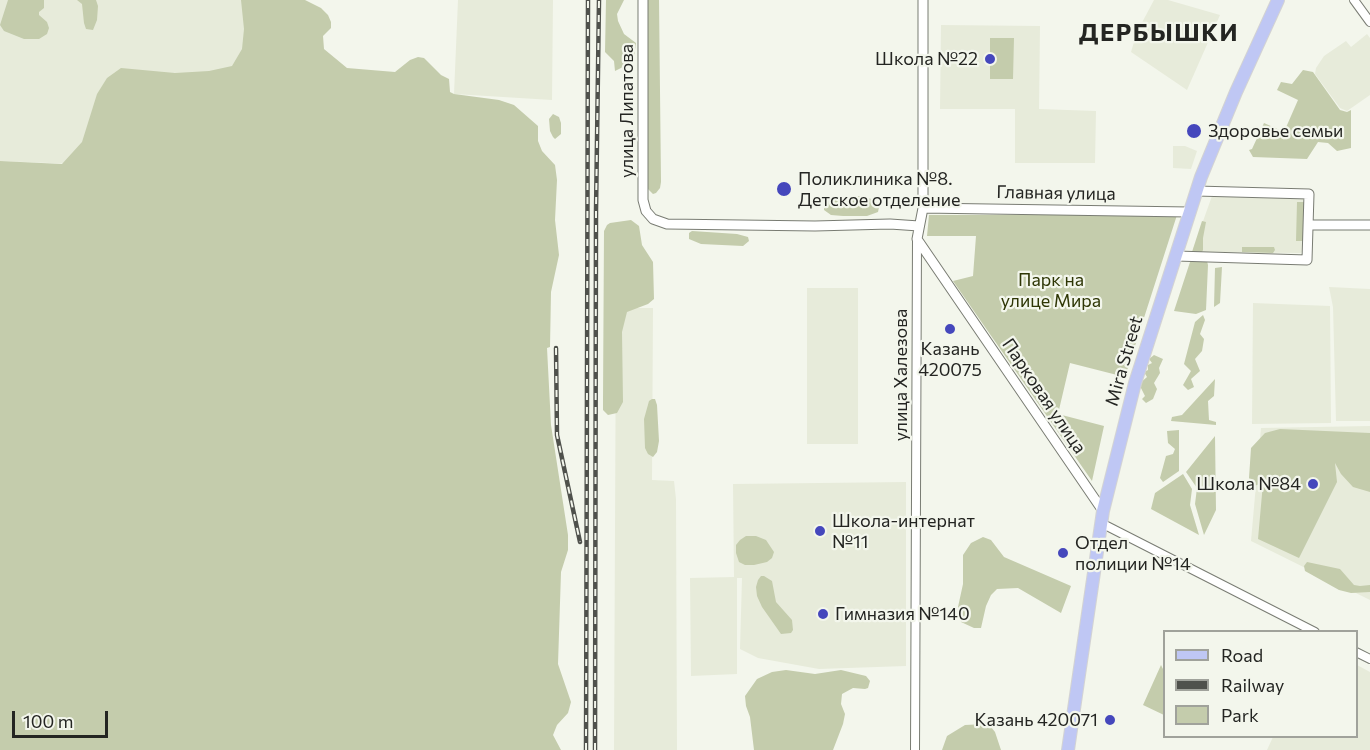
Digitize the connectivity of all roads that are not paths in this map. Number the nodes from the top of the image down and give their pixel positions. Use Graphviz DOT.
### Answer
graph roads {
  1 [pos="644,0"];
  2 [pos="923,0"];
  3 [pos="1278,0"];
  4 [pos="1354,0"];
  5 [pos="1370,22"];
  6 [pos="1196,191"];
  7 [pos="923,208"];
  8 [pos="1190,212"];
  9 [pos="1308,225"];
  10 [pos="1370,225"];
  11 [pos="919,226"];
  12 [pos="917,239"];
  13 [pos="1176,256"];
  14 [pos="1102,517"];
  15 [pos="1312,630"];
  16 [pos="915,750"];
  17 [pos="1068,750"];
  1 -- 11 [label="street, улица Липатова"];
  2 -- 7 [label="street, улица Халезова"];
  3 -- 6 [label="main road, Mira Street"];
  4 -- 5 [label="street"];
  6 -- 8 [label="main road, Mira Street"];
  6 -- 9 [label="street"];
  7 -- 8 [label="street, Главная улица"];
  7 -- 11 [label="street, улица Халезова"];
  8 -- 13 [label="main road, Mira Street"];
  9 -- 10 [label="street"];
  9 -- 13 [label="street"];
  11 -- 12 [label="street, улица Халезова"];
  12 -- 14 [label="street, Парковая улица"];
  12 -- 16 [label="street, улица Халезова"];
  13 -- 14 [label="main road, Mira Street"];
  14 -- 15 [label="street, Парковая улица"];
  14 -- 17 [label="main road, Mira Street"];
}
